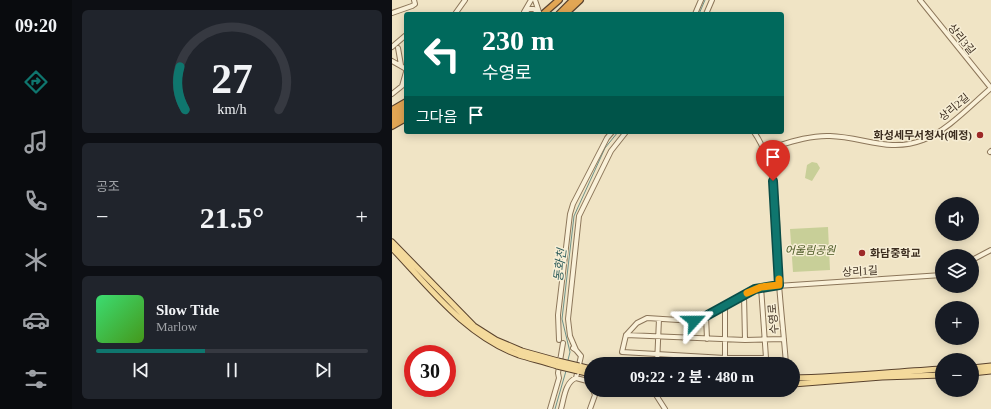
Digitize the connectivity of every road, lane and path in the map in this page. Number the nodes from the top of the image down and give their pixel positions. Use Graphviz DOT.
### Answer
graph roads {
  1 [pos="414,0"];
  2 [pos="465,0"];
  3 [pos="531,0"];
  4 [pos="535,0"];
  5 [pos="559,0"];
  6 [pos="562,0"];
  7 [pos="573,0"];
  8 [pos="580,0"];
  9 [pos="701,0"];
  10 [pos="712,0"];
  11 [pos="920,0"];
  12 [pos="456,12"];
  13 [pos="524,12"];
  14 [pos="525,12"];
  15 [pos="539,12"];
  16 [pos="542,12"];
  17 [pos="545,12"];
  18 [pos="546,12"];
  19 [pos="561,12"];
  20 [pos="567,12"];
  21 [pos="697,12"];
  22 [pos="707,12"];
  23 [pos="392,13"];
  24 [pos="404,37"];
  25 [pos="392,47"];
  26 [pos="398,48"];
  27 [pos="392,61"];
  28 [pos="400,66"];
  29 [pos="404,68"];
  30 [pos="404,79"];
  31 [pos="991,88"];
  32 [pos="392,94"];
  33 [pos="404,103"];
  34 [pos="404,108"];
  35 [pos="392,110"];
  36 [pos="404,113"];
  37 [pos="392,115"];
  38 [pos="404,119"];
  39 [pos="392,120"];
  40 [pos="392,126"];
  41 [pos="611,134"];
  42 [pos="624,134"];
  43 [pos="755,134"];
  44 [pos="764,150"];
  45 [pos="392,242"];
  46 [pos="392,248"];
  47 [pos="991,250"];
  48 [pos="979,256"];
  49 [pos="935,275"];
  50 [pos="779,285"];
  51 [pos="761,287"];
  52 [pos="744,295"];
  53 [pos="725,306"];
  54 [pos="706,316"];
  55 [pos="659,319"];
  56 [pos="626,335"];
  57 [pos="659,336"];
  58 [pos="707,338"];
  59 [pos="725,339"];
  60 [pos="765,339"];
  61 [pos="784,339"];
  62 [pos="744,340"];
  63 [pos="658,354"];
  64 [pos="658,357"];
  65 [pos="708,357"];
  66 [pos="725,357"];
  67 [pos="766,357"];
  68 [pos="785,357"];
  69 [pos="558,363"];
  70 [pos="991,366"];
  71 [pos="979,367"];
  72 [pos="579,369"];
  73 [pos="584,369"];
  74 [pos="935,370"];
  75 [pos="584,371"];
  76 [pos="991,371"];
  77 [pos="979,372"];
  78 [pos="935,375"];
  79 [pos="576,378"];
  80 [pos="800,378"];
  81 [pos="584,380"];
  82 [pos="800,383"];
  83 [pos="594,397"];
  84 [pos="657,397"];
  85 [pos="550,409"];
  86 [pos="561,409"];
  87 [pos="590,409"];
  88 [pos="665,409"];
  1 -- 23 [label="street"];
  2 -- 12 [label="street"];
  3 -- 13 [label="street"];
  4 -- 16 [label="street"];
  5 -- 17 [label="highway"];
  6 -- 18 [label="highway"];
  7 -- 19 [label="highway"];
  8 -- 20 [label="highway"];
  9 -- 21 [label="street"];
  10 -- 22 [label="street"];
  11 -- 31 [label="street, 상리3길"];
  14 -- 15 [label="street"];
  24 -- 25 [label="street"];
  26 -- 28 [label="street"];
  27 -- 28 [label="street"];
  28 -- 29 [label="street"];
  30 -- 32 [label="street"];
  31 -- 44 [label="street, 상리2길"];
  33 -- 35 [label="highway"];
  34 -- 37 [label="highway"];
  36 -- 39 [label="highway"];
  38 -- 40 [label="highway"];
  41 -- 85 [label="street"];
  42 -- 79 [label="street"];
  43 -- 44 [label="street, 수영로"];
  44 -- 50 [label="street, 수영로"];
  45 -- 69 [label="main road"];
  46 -- 69 [label="main road"];
  47 -- 48 [label="street"];
  49 -- 50 [label="street, 상리1길"];
  50 -- 51 [label="street, 상리1길"];
  50 -- 61 [label="street, 수영로"];
  51 -- 52 [label="street, 상리1길"];
  51 -- 60 [label="street"];
  52 -- 53 [label="street, 상리1길"];
  52 -- 62 [label="street"];
  53 -- 54 [label="street, 상리1길"];
  53 -- 59 [label="street"];
  54 -- 55 [label="street, 상리1길"];
  54 -- 58 [label="street"];
  55 -- 56 [label="street, 상리1길"];
  55 -- 57 [label="street"];
  56 -- 57 [label="street"];
  56 -- 63 [label="street"];
  57 -- 58 [label="street"];
  57 -- 63 [label="street"];
  58 -- 59 [label="street"];
  59 -- 62 [label="street"];
  59 -- 66 [label="street"];
  60 -- 61 [label="street"];
  60 -- 62 [label="street"];
  60 -- 67 [label="street"];
  61 -- 68 [label="street, 수영로"];
  63 -- 64 [label="street"];
  63 -- 65 [label="street"];
  69 -- 72 [label="main road, bridge"];
  70 -- 71 [label="main road"];
  72 -- 73 [label="main road"];
  72 -- 75 [label="main road"];
  74 -- 80 [label="main road"];
  76 -- 77 [label="main road"];
  78 -- 82 [label="main road"];
  79 -- 81 [label="street"];
  79 -- 86 [label="street"];
  83 -- 87 [label="street"];
  84 -- 88 [label="street"];
}
